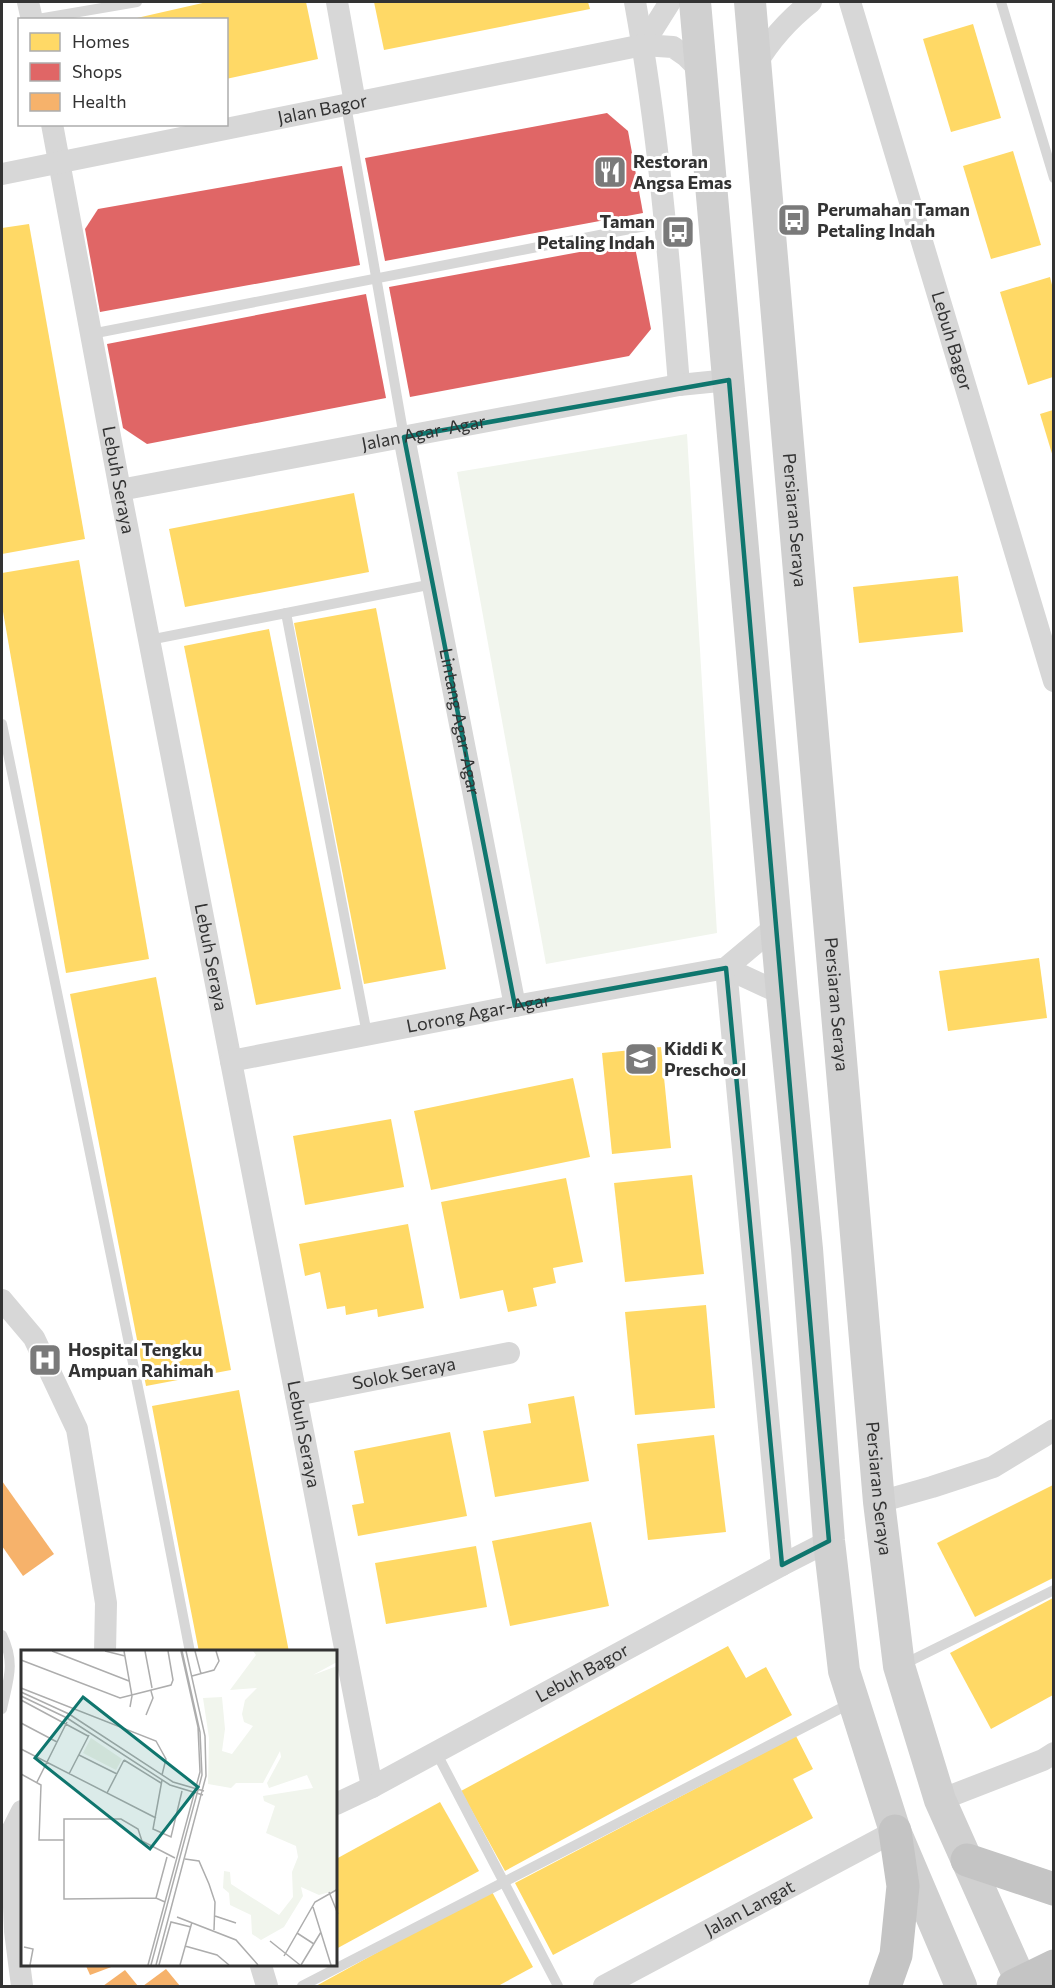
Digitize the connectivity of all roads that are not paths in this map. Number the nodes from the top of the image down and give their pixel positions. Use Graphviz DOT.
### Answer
graph roads {
  1 [pos="28,2"];
  2 [pos="137,2"];
  3 [pos="337,2"];
  4 [pos="635,2"];
  5 [pos="670,2"];
  6 [pos="695,2"];
  7 [pos="750,2"];
  8 [pos="811,2"];
  9 [pos="849,2"];
  10 [pos="1001,2"];
  11 [pos="32,18"];
  12 [pos="44,18"];
  13 [pos="643,45"];
  14 [pos="756,64"];
  15 [pos="702,72"];
  16 [pos="350,104"];
  17 [pos="52,126"];
  18 [pos="59,163"];
  19 [pos="2,174"];
  20 [pos="1053,178"];
  21 [pos="666,222"];
  22 [pos="376,279"];
  23 [pos="91,334"];
  24 [pos="729,380"];
  25 [pos="679,385"];
  26 [pos="404,437"];
  27 [pos="120,490"];
  28 [pos="433,584"];
  29 [pos="286,613"];
  30 [pos="149,640"];
  31 [pos="1053,681"];
  32 [pos="2,724"];
  33 [pos="776,926"];
  34 [pos="726,968"];
  35 [pos="782,994"];
  36 [pos="515,1006"];
  37 [pos="367,1035"];
  38 [pos="231,1061"];
  39 [pos="857,1247"];
  40 [pos="807,1249"];
  41 [pos="2,1300"];
  42 [pos="509,1353"];
  43 [pos="296,1395"];
  44 [pos="1053,1430"];
  45 [pos="879,1502"];
  46 [pos="830,1541"];
  47 [pos="782,1565"];
  48 [pos="1053,1590"];
  49 [pos="2,1635"];
  50 [pos="105,1650"];
  51 [pos="190,1650"];
  52 [pos="899,1666"];
  53 [pos="854,1701"];
  54 [pos="2,1709"];
  55 [pos="436,1752"];
  56 [pos="1053,1753"];
  57 [pos="372,1787"];
  58 [pos="940,1800"];
  59 [pos="338,1803"];
  60 [pos="21,1812"];
  61 [pos="6,1826"];
  62 [pos="895,1831"];
  63 [pos="967,1860"];
  64 [pos="504,1882"];
  65 [pos="1053,1889"];
  66 [pos="8,1933"];
  67 [pos="1053,1966"];
  68 [pos="262,1967"];
  69 [pos="1019,1985"];
  70 [pos="22,1986"];
  71 [pos="267,1986"];
  72 [pos="302,1986"];
  73 [pos="558,1986"];
  74 [pos="604,1986"];
  75 [pos="885,1986"];
  76 [pos="961,1986"];
  1 -- 11 [label="street"];
  2 -- 12 [label="lane"];
  3 -- 16 [label="street"];
  4 -- 13 [label="street"];
  5 -- 13 [label="street"];
  6 -- 15 [label="main road"];
  7 -- 14 [label="main road, Persiaran Seraya"];
  8 -- 14 [label="street"];
  9 -- 31 [label="street, Lebuh Bagor"];
  10 -- 20 [label="lane"];
  13 -- 15 [label="street, Jalan Bagor"];
  13 -- 16 [label="street, Jalan Bagor"];
  13 -- 21 [label="street"];
  14 -- 39 [label="main road, Persiaran Seraya"];
  15 -- 24 [label="main road"];
  16 -- 18 [label="street, Jalan Bagor"];
  16 -- 22 [label="lane"];
  17 -- 18 [label="street, Lebuh Seraya"];
  18 -- 19 [label="street, Jalan Bagor"];
  18 -- 23 [label="street, Lebuh Seraya"];
  21 -- 22 [label="lane"];
  21 -- 25 [label="street"];
  22 -- 23 [label="lane"];
  22 -- 26 [label="lane"];
  23 -- 27 [label="street, Lebuh Seraya"];
  24 -- 25 [label="street, Jalan Agar-Agar"];
  24 -- 33 [label="main road"];
  25 -- 26 [label="street, Jalan Agar-Agar"];
  26 -- 27 [label="street, Jalan Agar-Agar"];
  26 -- 28 [label="street, Lintang Agar-Agar"];
  27 -- 30 [label="street, Lebuh Seraya"];
  28 -- 29 [label="lane"];
  28 -- 36 [label="street, Lintang Agar-Agar"];
  29 -- 30 [label="lane"];
  29 -- 37 [label="lane"];
  30 -- 38 [label="street, Lebuh Seraya"];
  32 -- 51 [label="lane"];
  33 -- 34 [label="street"];
  33 -- 35 [label="main road"];
  34 -- 35 [label="street"];
  34 -- 36 [label="street, Lorong Agar-Agar"];
  34 -- 47 [label="street"];
  35 -- 40 [label="main road"];
  36 -- 37 [label="street, Lorong Agar-Agar"];
  37 -- 38 [label="street, Lorong Agar-Agar"];
  38 -- 43 [label="street, Lebuh Seraya"];
  39 -- 40 [label="main road"];
  39 -- 45 [label="main road, Persiaran Seraya"];
  40 -- 46 [label="main road"];
  41 -- 50 [label="street"];
  42 -- 43 [label="street, Solok Seraya"];
  43 -- 57 [label="street, Lebuh Seraya"];
  44 -- 45 [label="street"];
  45 -- 52 [label="main road, Persiaran Seraya"];
  46 -- 47 [label="street, Lebuh Bagor"];
  46 -- 53 [label="main road"];
  47 -- 55 [label="street, Lebuh Bagor"];
  48 -- 52 [label="lane"];
  49 -- 54 [label="lane"];
  52 -- 58 [label="main road, Persiaran Seraya"];
  53 -- 62 [label="main road"];
  53 -- 64 [label="lane"];
  55 -- 57 [label="street, Lebuh Bagor"];
  55 -- 64 [label="lane"];
  56 -- 58 [label="street"];
  57 -- 59 [label="street, Lebuh Bagor"];
  58 -- 63 [label="main road, Persiaran Seraya"];
  60 -- 61 [label="street"];
  61 -- 66 [label="street"];
  62 -- 74 [label="street, Jalan Langat"];
  62 -- 75 [label="highway"];
  62 -- 76 [label="main road"];
  63 -- 65 [label="highway"];
  63 -- 69 [label="main road, Persiaran Seraya"];
  64 -- 72 [label="lane"];
  64 -- 73 [label="lane"];
  66 -- 70 [label="street"];
  67 -- 69 [label="highway"];
  68 -- 71 [label="street"];
}
